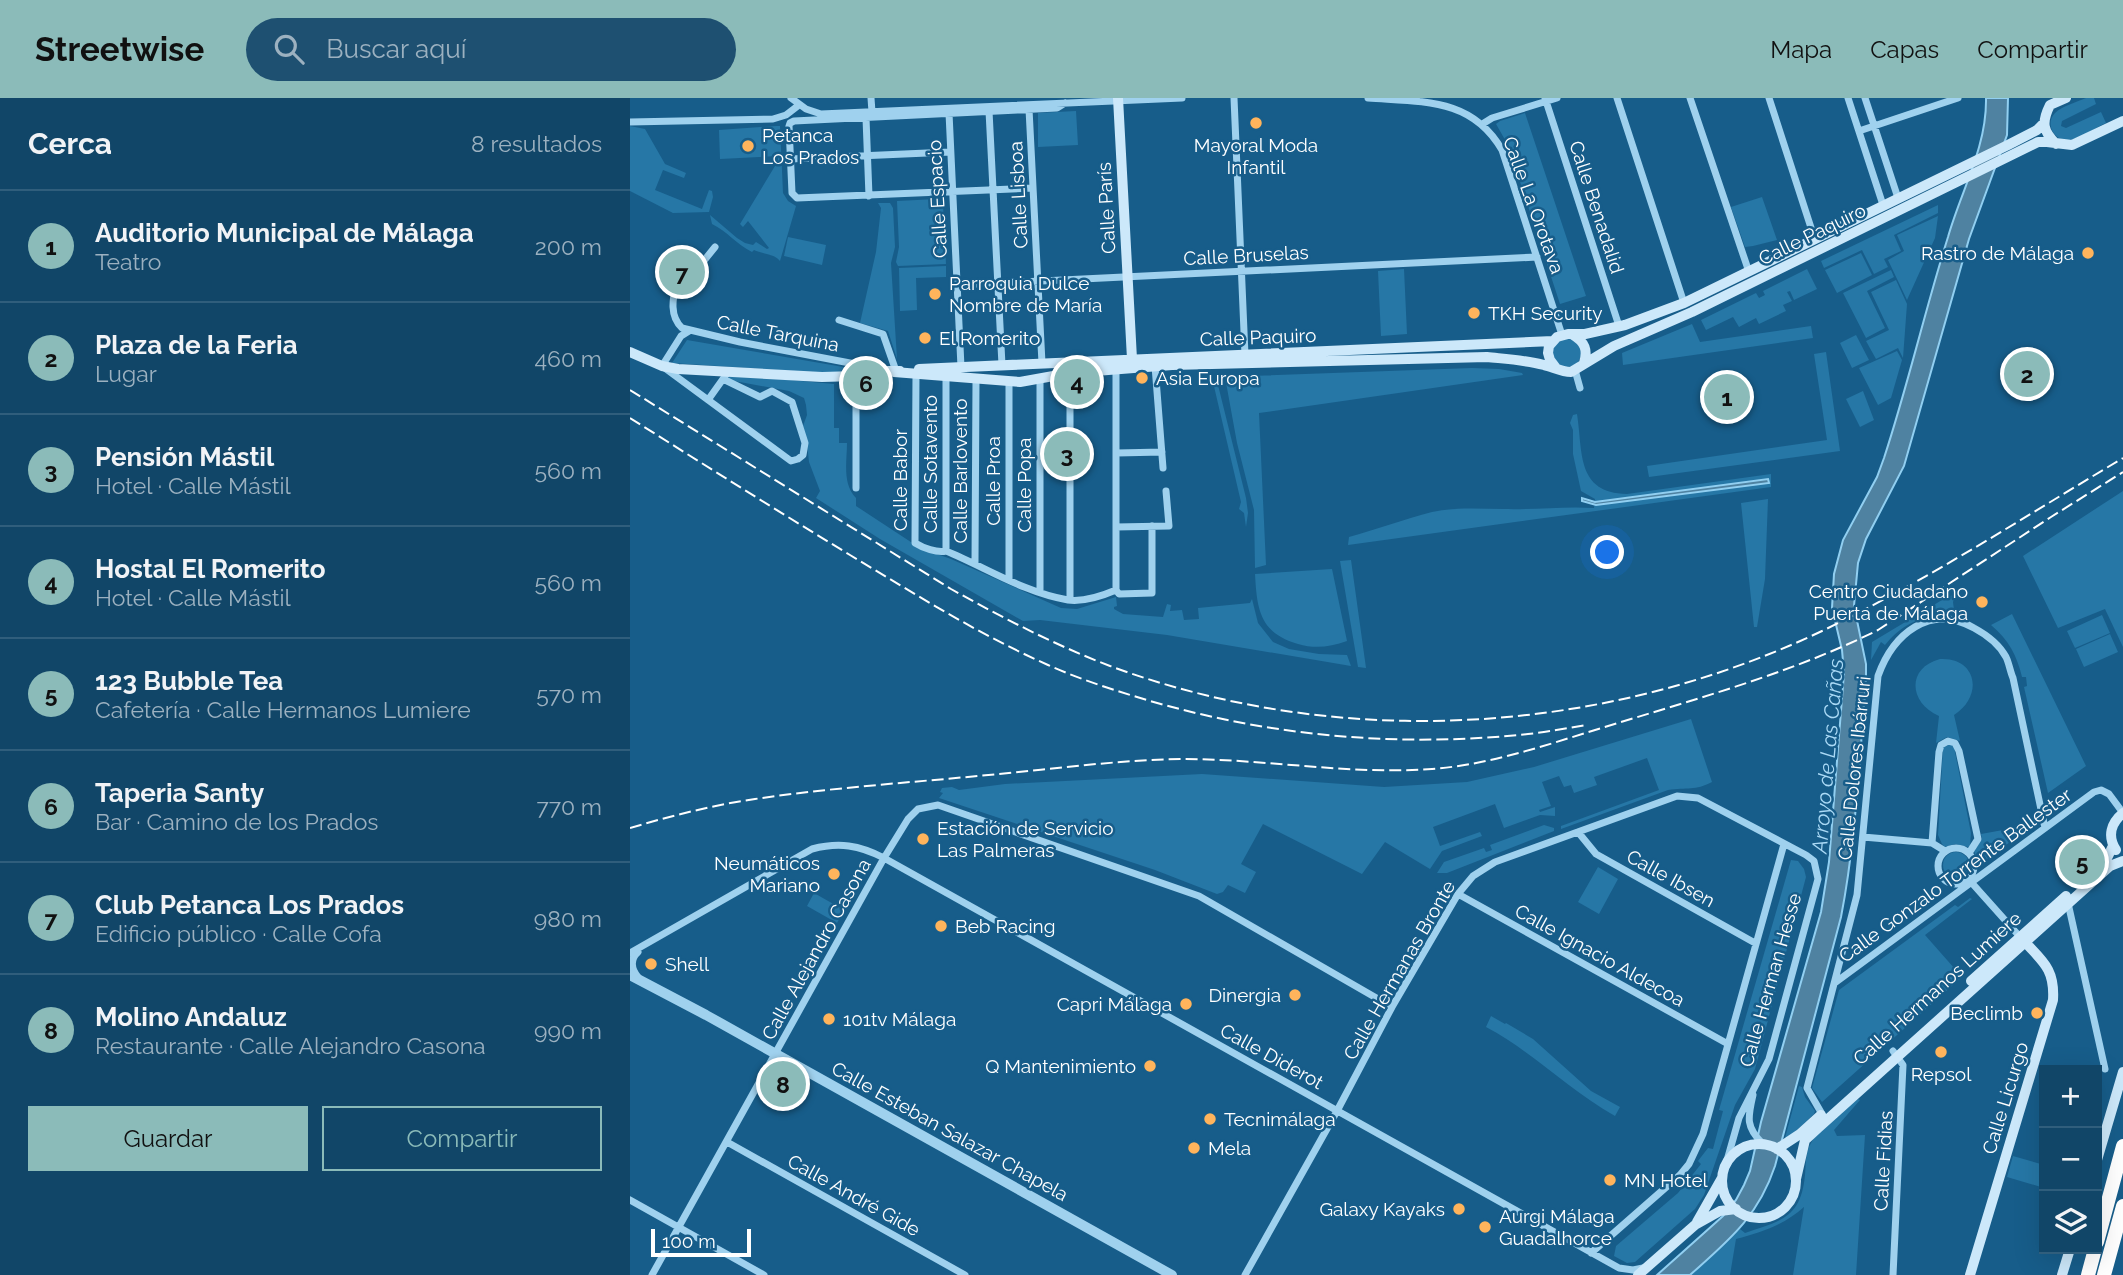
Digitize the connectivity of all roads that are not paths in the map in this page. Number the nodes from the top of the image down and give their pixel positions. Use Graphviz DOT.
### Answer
graph roads {
  1 [pos="791,98"];
  2 [pos="871,98"];
  3 [pos="950,98"];
  4 [pos="1182,98"];
  5 [pos="1234,98"];
  6 [pos="1368,98"];
  7 [pos="1557,98"];
  8 [pos="1617,98"];
  9 [pos="1690,98"];
  10 [pos="1769,98"];
  11 [pos="1848,98"];
  12 [pos="1865,98"];
  13 [pos="1958,98"];
  14 [pos="1118,99"];
  15 [pos="2060,99"];
  16 [pos="1545,100"];
  17 [pos="1457,102"];
  18 [pos="1029,104"];
  19 [pos="799,105"];
  20 [pos="950,111"];
  21 [pos="989,111"];
  22 [pos="869,115"];
  23 [pos="2123,121"];
  24 [pos="630,122"];
  25 [pos="1484,123"];
  26 [pos="2044,124"];
  27 [pos="1874,127"];
  28 [pos="1859,131"];
  29 [pos="2056,144"];
  30 [pos="950,152"];
  31 [pos="867,156"];
  32 [pos="790,159"];
  33 [pos="1033,188"];
  34 [pos="993,190"];
  35 [pos="952,191"];
  36 [pos="869,196"];
  37 [pos="1898,198"];
  38 [pos="1884,205"];
  39 [pos="1815,240"];
  40 [pos="715,247"];
  41 [pos="1537,257"];
  42 [pos="1241,271"];
  43 [pos="1749,272"];
  44 [pos="1127,277"];
  45 [pos="1038,282"];
  46 [pos="998,283"];
  47 [pos="957,285"];
  48 [pos="1684,303"];
  49 [pos="839,320"];
  50 [pos="1619,326"];
  51 [pos="689,331"];
  52 [pos="1563,337"];
  53 [pos="630,352"];
  54 [pos="1245,355"];
  55 [pos="1132,359"];
  56 [pos="1042,363"];
  57 [pos="1006,365"];
  58 [pos="662,366"];
  59 [pos="983,366"];
  60 [pos="1580,366"];
  61 [pos="961,367"];
  62 [pos="1150,367"];
  63 [pos="1558,369"];
  64 [pos="1117,370"];
  65 [pos="874,371"];
  66 [pos="895,371"];
  67 [pos="1070,373"];
  68 [pos="916,374"];
  69 [pos="726,375"];
  70 [pos="856,376"];
  71 [pos="946,377"];
  72 [pos="1040,378"];
  73 [pos="980,380"];
  74 [pos="1008,382"];
  75 [pos="1580,388"];
  76 [pos="708,400"];
  77 [pos="1162,452"];
  78 [pos="1117,453"];
  79 [pos="1163,468"];
  80 [pos="856,488"];
  81 [pos="1166,491"];
  82 [pos="1153,526"];
  83 [pos="1116,527"];
  84 [pos="946,551"];
  85 [pos="975,563"];
  86 [pos="1009,580"];
  87 [pos="1116,590"];
  88 [pos="1040,592"];
  89 [pos="1070,600"];
  90 [pos="2123,813"];
  91 [pos="2045,828"];
  92 [pos="1578,832"];
  93 [pos="1863,837"];
  94 [pos="1932,843"];
  95 [pos="1784,844"];
  96 [pos="2113,846"];
  97 [pos="1945,851"];
  98 [pos="1969,853"];
  99 [pos="884,858"];
  100 [pos="2123,859"];
  101 [pos="1818,878"];
  102 [pos="1970,881"];
  103 [pos="1458,894"];
  104 [pos="2068,904"];
  105 [pos="2022,939"];
  106 [pos="649,942"];
  107 [pos="1755,943"];
  108 [pos="630,953"];
  109 [pos="634,976"];
  110 [pos="1836,982"];
  111 [pos="1392,1007"];
  112 [pos="1727,1044"];
  113 [pos="776,1054"];
  114 [pos="1895,1054"];
  115 [pos="2105,1069"];
  116 [pos="2123,1072"];
  117 [pos="1755,1091"];
  118 [pos="1337,1111"];
  119 [pos="1822,1114"];
  120 [pos="727,1142"];
  121 [pos="1758,1142"];
  122 [pos="2102,1143"];
  123 [pos="2123,1146"];
  124 [pos="1780,1148"];
  125 [pos="1724,1173"];
  126 [pos="1796,1179"];
  127 [pos="630,1200"];
  128 [pos="2123,1206"];
  129 [pos="1732,1208"];
  130 [pos="2123,1222"];
  131 [pos="2102,1224"];
  132 [pos="1695,1225"];
  133 [pos="678,1227"];
  134 [pos="1591,1253"];
  135 [pos="2068,1254"];
  136 [pos="2094,1254"];
  137 [pos="1648,1266"];
  138 [pos="652,1275"];
  139 [pos="764,1275"];
  140 [pos="965,1275"];
  141 [pos="1172,1275"];
  142 [pos="1245,1275"];
  143 [pos="1638,1275"];
  144 [pos="1893,1275"];
  145 [pos="1970,1275"];
  146 [pos="2062,1275"];
  147 [pos="2088,1275"];
  148 [pos="2104,1275"];
  149 [pos="2112,1275"];
  1 -- 19 [label="street"];
  2 -- 22 [label="street"];
  3 -- 20 [label="street, Calle Espacio"];
  4 -- 14 [label="street"];
  5 -- 42 [label="street"];
  6 -- 17 [label="street, Calle La Orotava"];
  7 -- 16 [label="street"];
  8 -- 48 [label="street"];
  9 -- 43 [label="street"];
  10 -- 39 [label="street"];
  11 -- 28 [label="street"];
  12 -- 27 [label="street"];
  13 -- 27 [label="street"];
  14 -- 18 [label="street"];
  14 -- 44 [label="main road, Calle París"];
  15 -- 26 [label="main road"];
  16 -- 25 [label="street"];
  16 -- 50 [label="street, Calle Benadalid"];
  17 -- 25 [label="street, Calle La Orotava"];
  18 -- 20 [label="street"];
  18 -- 21 [label="street"];
  18 -- 33 [label="street, Calle Lisboa"];
  19 -- 22 [label="street"];
  19 -- 24 [label="street"];
  20 -- 21 [label="street"];
  20 -- 22 [label="street"];
  20 -- 30 [label="street, Calle Espacio"];
  21 -- 34 [label="street"];
  22 -- 31 [label="street"];
  22 -- 32 [label="street"];
  23 -- 29 [label="main road, Calle Paquiro"];
  25 -- 41 [label="street, Calle La Orotava"];
  26 -- 29 [label="main road"];
  26 -- 37 [label="main road, Calle Paquiro"];
  27 -- 28 [label="street"];
  27 -- 37 [label="street"];
  28 -- 38 [label="street"];
  29 -- 60 [label="main road, Calle Paquiro"];
  30 -- 31 [label="street"];
  30 -- 35 [label="street, Calle Espacio"];
  31 -- 32 [label="street"];
  31 -- 36 [label="street"];
  32 -- 36 [label="street"];
  33 -- 34 [label="street"];
  33 -- 45 [label="street, Calle Lisboa"];
  34 -- 35 [label="street"];
  34 -- 46 [label="street"];
  35 -- 36 [label="street"];
  35 -- 47 [label="street, Calle Espacio"];
  37 -- 38 [label="main road, Calle Paquiro"];
  38 -- 39 [label="main road, Calle Paquiro"];
  39 -- 43 [label="main road, Calle Paquiro"];
  40 -- 51 [label="street, Calle Tarquina"];
  41 -- 42 [label="street, Calle Bruselas"];
  41 -- 52 [label="street, Calle La Orotava"];
  42 -- 44 [label="street, Calle Bruselas"];
  42 -- 54 [label="street"];
  43 -- 48 [label="main road, Calle Paquiro"];
  44 -- 45 [label="street, Calle Bruselas"];
  44 -- 55 [label="main road, Calle París"];
  45 -- 46 [label="street, Calle Bruselas"];
  45 -- 56 [label="street, Calle Lisboa"];
  46 -- 47 [label="street, Calle Bruselas"];
  46 -- 57 [label="street"];
  47 -- 61 [label="street, Calle Espacio"];
  48 -- 50 [label="main road, Calle Paquiro"];
  49 -- 66 [label="street"];
  50 -- 52 [label="main road, Calle Paquiro"];
  51 -- 58 [label="street"];
  51 -- 65 [label="street, Calle Tarquina"];
  52 -- 54 [label="main road, Calle Paquiro"];
  52 -- 60 [label="main road"];
  52 -- 63 [label="main road"];
  53 -- 58 [label="main road"];
  54 -- 55 [label="main road, Calle Paquiro"];
  55 -- 56 [label="main road, Calle Paquiro"];
  55 -- 62 [label="main road"];
  55 -- 64 [label="main road"];
  56 -- 57 [label="main road, Calle Paquiro"];
  57 -- 59 [label="main road, Calle Paquiro"];
  57 -- 74 [label="main road"];
  58 -- 69 [label="main road"];
  58 -- 76 [label="street"];
  59 -- 61 [label="main road, Calle Paquiro"];
  59 -- 73 [label="main road"];
  60 -- 63 [label="main road"];
  60 -- 75 [label="street"];
  61 -- 66 [label="main road, Calle Paquiro"];
  62 -- 63 [label="main road, Calle Paquiro"];
  62 -- 64 [label="main road, Calle Paquiro"];
  62 -- 77 [label="street"];
  64 -- 67 [label="main road, Calle Paquiro"];
  64 -- 78 [label="street"];
  65 -- 66 [label="main road"];
  65 -- 70 [label="main road"];
  66 -- 68 [label="main road, Calle Paquiro"];
  67 -- 72 [label="main road, Calle Paquiro"];
  67 -- 89 [label="street"];
  68 -- 71 [label="main road, Calle Paquiro"];
  68 -- 84 [label="street, Calle Babor"];
  69 -- 70 [label="main road"];
  69 -- 76 [label="street"];
  69 -- 76 [label="street"];
  70 -- 80 [label="street"];
  71 -- 73 [label="main road, Calle Paquiro"];
  71 -- 84 [label="street, Calle Sotavento"];
  72 -- 74 [label="main road, Calle Paquiro"];
  72 -- 88 [label="street, Calle Popa"];
  73 -- 74 [label="main road, Calle Paquiro"];
  73 -- 85 [label="street, Calle Barlovento"];
  74 -- 86 [label="street, Calle Proa"];
  77 -- 78 [label="street"];
  77 -- 79 [label="street"];
  78 -- 83 [label="street"];
  81 -- 82 [label="street"];
  82 -- 83 [label="street"];
  82 -- 87 [label="street"];
  83 -- 87 [label="street"];
  84 -- 85 [label="street"];
  85 -- 86 [label="street"];
  86 -- 88 [label="street"];
  87 -- 89 [label="street"];
  88 -- 89 [label="street"];
  90 -- 91 [label="street, Calle Gonzalo Torrente Ballester"];
  90 -- 96 [label="main road"];
  91 -- 93 [label="street, Calle Dolores Ibárruri"];
  91 -- 102 [label="street, Calle Gonzalo Torrente Ballester"];
  92 -- 95 [label="street, Calle Hermanas Bronte"];
  92 -- 103 [label="street, Calle Hermanas Bronte"];
  92 -- 107 [label="street, Calle Ibsen"];
  93 -- 94 [label="street"];
  93 -- 110 [label="street, Calle Dolores Ibárruri"];
  94 -- 97 [label="street"];
  94 -- 98 [label="street"];
  95 -- 101 [label="street, Calle Hermanas Bronte"];
  95 -- 107 [label="street"];
  96 -- 100 [label="main road"];
  96 -- 105 [label="main road, Calle Hermanos Lumiere"];
  97 -- 98 [label="street"];
  97 -- 102 [label="street"];
  98 -- 102 [label="street"];
  99 -- 106 [label="street, Calle Diderot"];
  99 -- 111 [label="street, Calle Alejandro Casona"];
  99 -- 113 [label="street, Calle Alejandro Casona"];
  99 -- 118 [label="street, Calle Diderot"];
  100 -- 104 [label="main road, Calle Hermanos Lumiere"];
  101 -- 117 [label="street, Calle Herman Hesse"];
  102 -- 105 [label="street"];
  102 -- 110 [label="street, Calle Gonzalo Torrente Ballester"];
  103 -- 111 [label="street, Calle Hermanas Bronte"];
  103 -- 112 [label="street, Calle Ignacio Aldecoa"];
  104 -- 105 [label="main road, Calle Hermanos Lumiere"];
  104 -- 115 [label="street"];
  105 -- 114 [label="main road, Calle Hermanos Lumiere"];
  105 -- 145 [label="main road, Calle Licurgo"];
  106 -- 108 [label="street, Calle Diderot"];
  106 -- 109 [label="street, Calle Esteban Salazar Chapela"];
  107 -- 112 [label="street"];
  109 -- 113 [label="street, Calle Esteban Salazar Chapela"];
  110 -- 119 [label="street, Calle Dolores Ibárruri"];
  111 -- 118 [label="street, Calle Hermanas Bronte"];
  112 -- 134 [label="street"];
  113 -- 120 [label="street, Calle Alejandro Casona"];
  113 -- 141 [label="street, Calle Esteban Salazar Chapela"];
  114 -- 119 [label="main road, Calle Hermanos Lumiere"];
  114 -- 126 [label="main road, Calle Hermanos Lumiere"];
  114 -- 144 [label="street, Calle Fidias"];
  116 -- 122 [label="main road"];
  117 -- 121 [label="street, Calle Herman Hesse"];
  117 -- 125 [label="street, Calle Herman Hesse"];
  118 -- 134 [label="street, Calle Diderot"];
  118 -- 142 [label="street, Calle Hermanas Bronte"];
  119 -- 124 [label="main road, Calle Hermanos Lumiere"];
  120 -- 133 [label="street, Calle Alejandro Casona"];
  120 -- 140 [label="street, Calle André Gide"];
  121 -- 124 [label="main road"];
  121 -- 125 [label="main road"];
  123 -- 131 [label="highway"];
  124 -- 126 [label="main road"];
  125 -- 129 [label="main road"];
  125 -- 132 [label="main road, Calle Herman Hesse"];
  126 -- 129 [label="main road"];
  127 -- 133 [label="street"];
  128 -- 148 [label="highway"];
  129 -- 132 [label="main road, Calle Herman Hesse"];
  130 -- 149 [label="highway"];
  132 -- 137 [label="main road, Calle Herman Hesse"];
  133 -- 138 [label="street, Calle Alejandro Casona"];
  133 -- 139 [label="street"];
  134 -- 137 [label="street, Calle Diderot"];
  135 -- 146 [label="main road"];
  136 -- 147 [label="highway"];
  137 -- 143 [label="main road, Calle Herman Hesse"];
}
